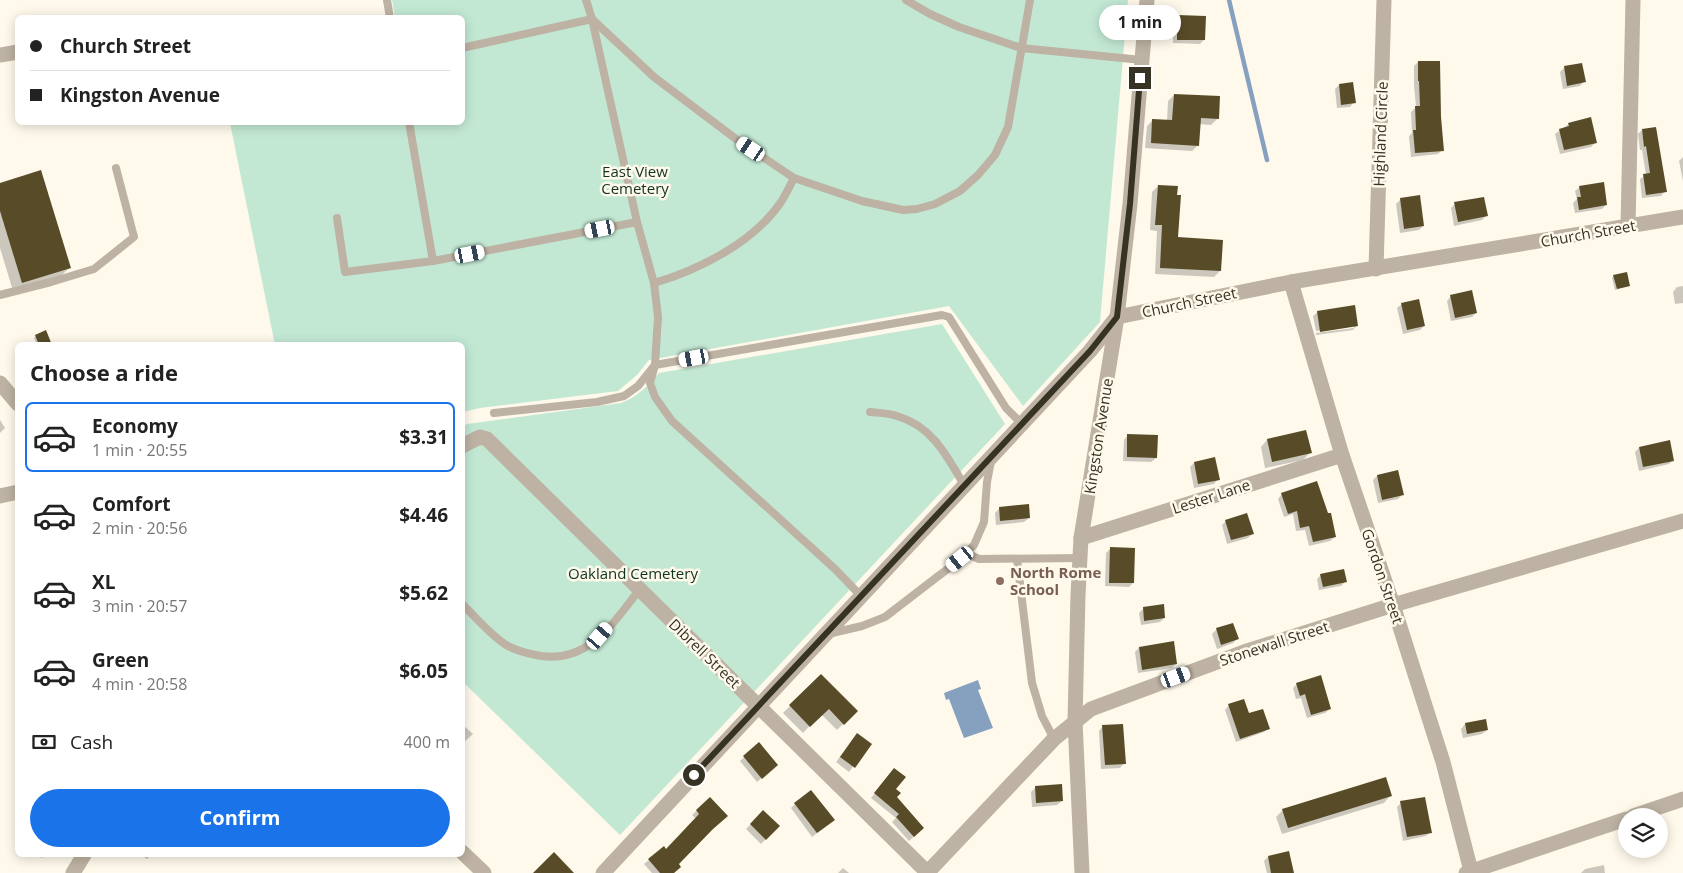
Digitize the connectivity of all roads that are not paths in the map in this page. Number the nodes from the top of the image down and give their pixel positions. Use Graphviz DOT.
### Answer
graph roads {
  1 [pos="387,0"];
  2 [pos="586,0"];
  3 [pos="906,0"];
  4 [pos="1030,0"];
  5 [pos="1147,0"];
  6 [pos="1384,0"];
  7 [pos="1633,0"];
  8 [pos="390,15"];
  9 [pos="592,19"];
  10 [pos="465,47"];
  11 [pos="1021,48"];
  12 [pos="15,52"];
  13 [pos="0,55"];
  14 [pos="1142,60"];
  15 [pos="410,125"];
  16 [pos="116,168"];
  17 [pos="794,178"];
  18 [pos="1683,217"];
  19 [pos="337,218"];
  20 [pos="637,222"];
  21 [pos="1628,226"];
  22 [pos="433,260"];
  23 [pos="1376,268"];
  24 [pos="1291,282"];
  25 [pos="654,283"];
  26 [pos="0,295"];
  27 [pos="1117,317"];
  28 [pos="655,365"];
  29 [pos="0,383"];
  30 [pos="15,400"];
  31 [pos="870,412"];
  32 [pos="494,413"];
  33 [pos="1022,424"];
  34 [pos="465,444"];
  35 [pos="992,455"];
  36 [pos="1342,455"];
  37 [pos="964,485"];
  38 [pos="15,493"];
  39 [pos="0,496"];
  40 [pos="1683,521"];
  41 [pos="1081,538"];
  42 [pos="966,553"];
  43 [pos="1080,558"];
  44 [pos="1017,559"];
  45 [pos="640,589"];
  46 [pos="861,596"];
  47 [pos="1393,605"];
  48 [pos="465,607"];
  49 [pos="824,635"];
  50 [pos="758,706"];
  51 [pos="1075,720"];
  52 [pos="1054,739"];
  53 [pos="1683,799"];
  54 [pos="1657,808"];
  55 [pos="1618,821"];
  56 [pos="465,855"];
  57 [pos="83,857"];
  58 [pos="1468,872"];
  59 [pos="73,873"];
  60 [pos="484,873"];
  61 [pos="603,873"];
  62 [pos="927,873"];
  63 [pos="1082,873"];
  1 -- 8 [label="lane"];
  2 -- 9 [label="lane"];
  3 -- 11 [label="lane"];
  4 -- 11 [label="lane"];
  5 -- 14 [label="street, Kingston Avenue"];
  6 -- 23 [label="street, Highland Circle"];
  7 -- 21 [label="street"];
  9 -- 10 [label="lane"];
  9 -- 17 [label="lane"];
  9 -- 20 [label="lane"];
  11 -- 14 [label="lane"];
  11 -- 17 [label="lane"];
  12 -- 13 [label="street"];
  14 -- 27 [label="street, Kingston Avenue"];
  15 -- 22 [label="lane"];
  16 -- 26 [label="lane"];
  17 -- 25 [label="lane"];
  18 -- 21 [label="street, Church Street"];
  19 -- 22 [label="lane"];
  20 -- 22 [label="lane"];
  20 -- 25 [label="lane"];
  21 -- 23 [label="street, Church Street"];
  23 -- 24 [label="street, Church Street"];
  24 -- 27 [label="street, Church Street"];
  24 -- 36 [label="street, Gordon Street"];
  25 -- 28 [label="lane"];
  27 -- 33 [label="street"];
  27 -- 41 [label="street, Kingston Avenue"];
  28 -- 32 [label="lane"];
  28 -- 33 [label="lane"];
  28 -- 46 [label="lane"];
  29 -- 30 [label="street"];
  31 -- 37 [label="lane"];
  33 -- 35 [label="street"];
  34 -- 45 [label="street, Dibrell Street"];
  35 -- 37 [label="street"];
  35 -- 42 [label="lane"];
  36 -- 41 [label="street, Lester Lane"];
  36 -- 47 [label="street, Gordon Street"];
  37 -- 46 [label="street"];
  38 -- 39 [label="street"];
  40 -- 47 [label="street, Stonewall Street"];
  41 -- 43 [label="street, Kingston Avenue"];
  42 -- 44 [label="lane"];
  42 -- 49 [label="lane"];
  43 -- 44 [label="lane"];
  43 -- 51 [label="street, Kingston Avenue"];
  44 -- 52 [label="lane"];
  45 -- 48 [label="lane"];
  45 -- 50 [label="street, Dibrell Street"];
  46 -- 49 [label="street"];
  47 -- 51 [label="street, Stonewall Street"];
  47 -- 58 [label="street, Gordon Street"];
  49 -- 50 [label="street"];
  50 -- 61 [label="street"];
  50 -- 62 [label="street, Dibrell Street"];
  51 -- 52 [label="street, Stonewall Street"];
  51 -- 63 [label="street, Kingston Avenue"];
  52 -- 62 [label="street, Stonewall Street"];
  53 -- 54 [label="street"];
  55 -- 58 [label="street"];
  56 -- 60 [label="street"];
  57 -- 59 [label="street"];
}
